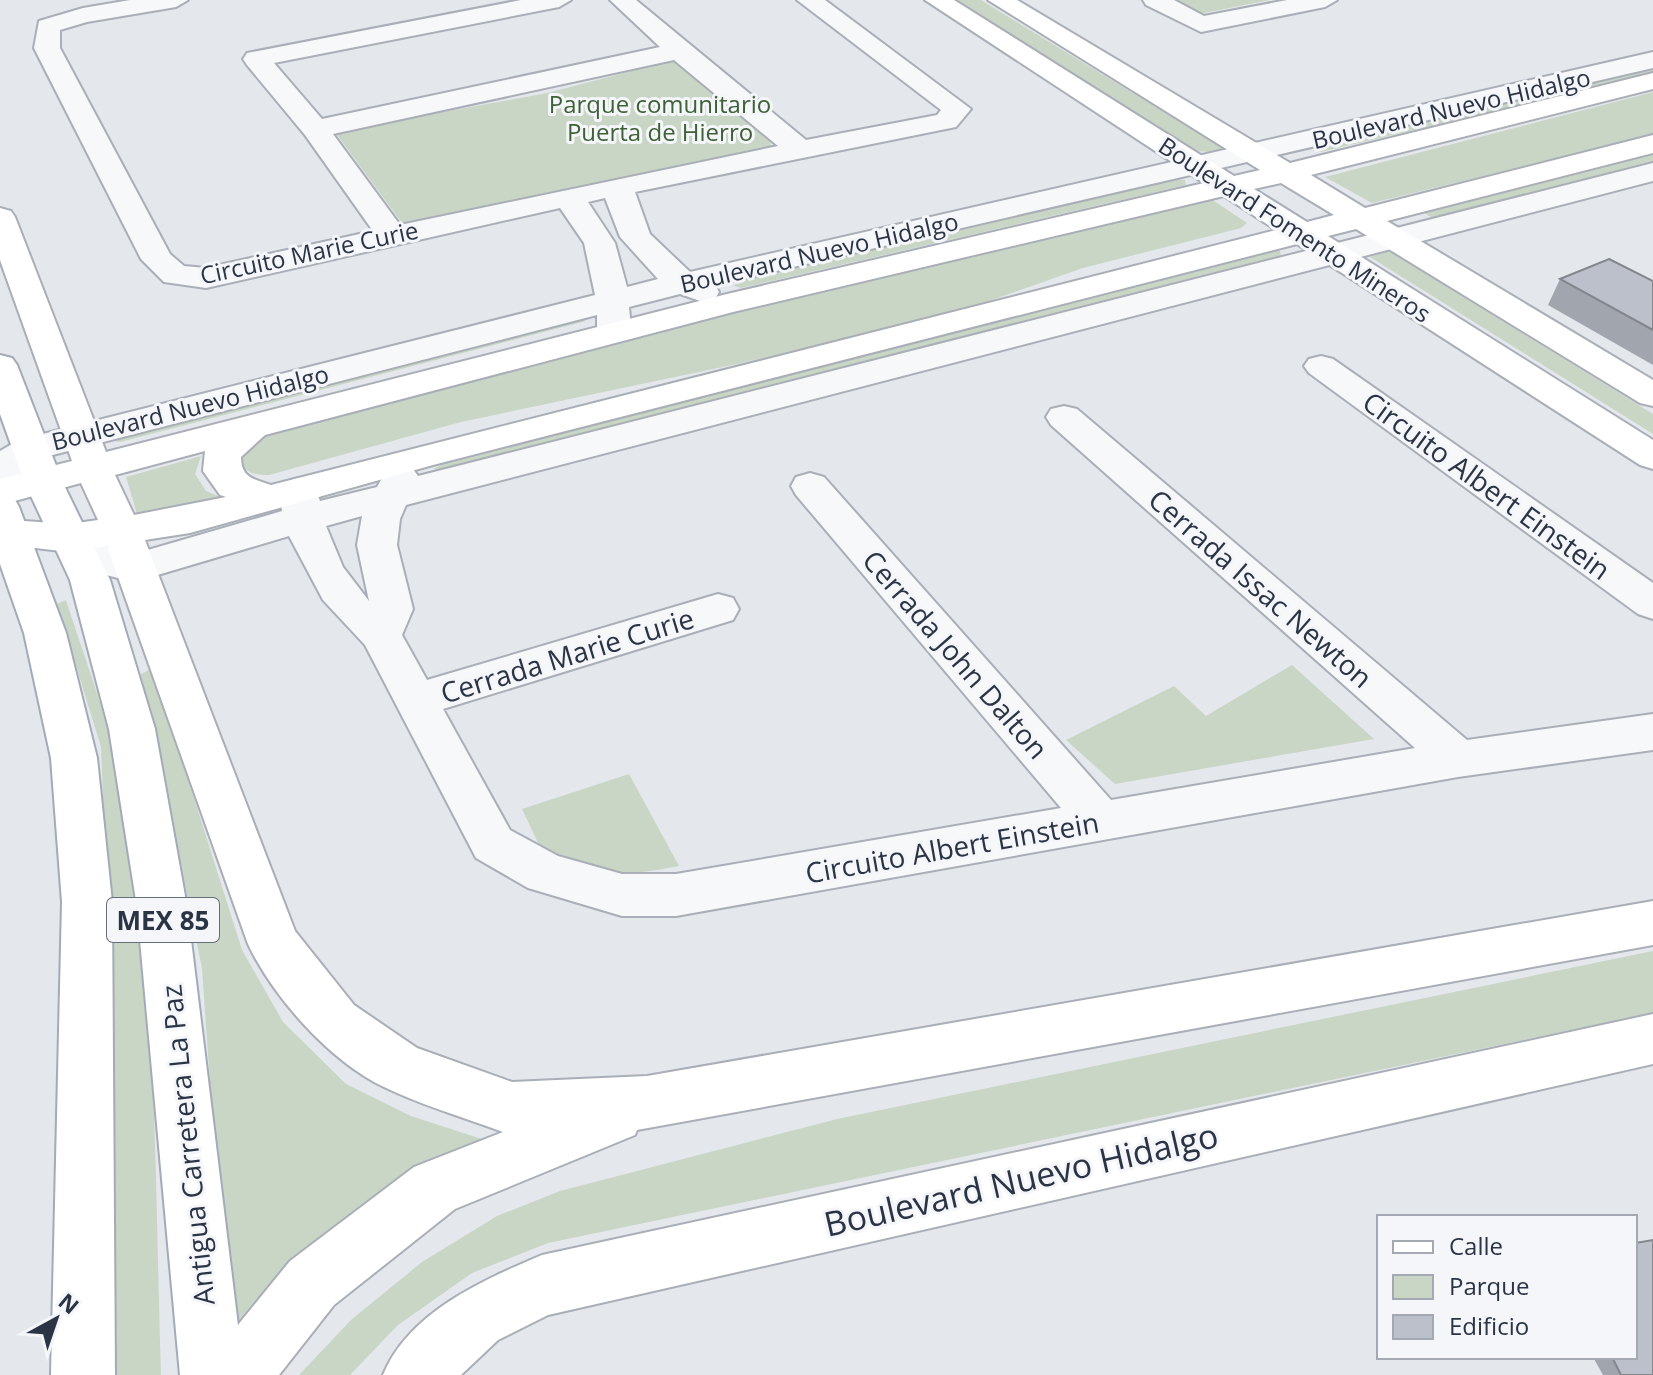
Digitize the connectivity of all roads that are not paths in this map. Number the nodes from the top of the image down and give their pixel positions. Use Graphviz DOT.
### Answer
graph roads {
  1 [pos="176,0"];
  2 [pos="559,0"];
  3 [pos="622,0"];
  4 [pos="809,0"];
  5 [pos="937,0"];
  6 [pos="1000,0"];
  7 [pos="1155,0"];
  8 [pos="1325,0"];
  9 [pos="679,51"];
  10 [pos="1653,60"];
  11 [pos="1653,81"];
  12 [pos="315,129"];
  13 [pos="1653,144"];
  14 [pos="802,151"];
  15 [pos="1254,154"];
  16 [pos="1653,172"];
  17 [pos="1285,173"];
  18 [pos="1212,176"];
  19 [pos="619,188"];
  20 [pos="567,197"];
  21 [pos="0,217"];
  22 [pos="1358,217"];
  23 [pos="1302,233"];
  24 [pos="392,236"];
  25 [pos="1391,237"];
  26 [pos="1334,253"];
  27 [pos="683,283"];
  28 [pos="727,304"];
  29 [pos="614,316"];
  30 [pos="0,365"];
  31 [pos="1321,366"];
  32 [pos="1653,395"];
  33 [pos="1064,417"];
  34 [pos="253,426"];
  35 [pos="88,451"];
  36 [pos="425,455"];
  37 [pos="1653,457"];
  38 [pos="810,486"];
  39 [pos="12,496"];
  40 [pos="392,496"];
  41 [pos="289,502"];
  42 [pos="70,538"];
  43 [pos="128,550"];
  44 [pos="19,600"];
  45 [pos="1653,604"];
  46 [pos="718,609"];
  47 [pos="381,635"];
  48 [pos="417,700"];
  49 [pos="1653,732"];
  50 [pos="1458,759"];
  51 [pos="1101,821"];
  52 [pos="1653,923"];
  53 [pos="1653,1039"];
  54 [pos="647,1103"];
  55 [pos="83,1375"];
  56 [pos="212,1375"];
  57 [pos="239,1375"];
  58 [pos="415,1375"];
  1 -- 24 [label="street, Circuito Marie Curie"];
  2 -- 12 [label="street"];
  3 -- 9 [label="street"];
  4 -- 14 [label="street, Circuito Marie Curie"];
  5 -- 18 [label="street, Boulevard Fomento Mineros"];
  6 -- 15 [label="street, Boulevard Fomento Mineros"];
  7 -- 8 [label="street"];
  9 -- 12 [label="street"];
  9 -- 14 [label="street"];
  10 -- 15 [label="street, Boulevard Nuevo Hidalgo"];
  11 -- 17 [label="street, Boulevard Nuevo Hidalgo"];
  12 -- 24 [label="street"];
  13 -- 22 [label="street"];
  14 -- 19 [label="street, Circuito Marie Curie"];
  15 -- 17 [label="street, Boulevard Fomento Mineros"];
  15 -- 18 [label="street, Boulevard Nuevo Hidalgo"];
  16 -- 25 [label="street"];
  17 -- 18 [label="street, Boulevard Nuevo Hidalgo"];
  17 -- 22 [label="street, Boulevard Fomento Mineros"];
  18 -- 23 [label="street, Boulevard Fomento Mineros"];
  18 -- 27 [label="street, Boulevard Nuevo Hidalgo"];
  18 -- 28 [label="street, Boulevard Nuevo Hidalgo"];
  19 -- 20 [label="street, Circuito Marie Curie"];
  19 -- 27 [label="street"];
  20 -- 24 [label="street, Circuito Marie Curie"];
  20 -- 29 [label="street"];
  21 -- 35 [label="street"];
  22 -- 23 [label="street"];
  22 -- 25 [label="street, Boulevard Fomento Mineros"];
  23 -- 26 [label="street, Boulevard Fomento Mineros"];
  23 -- 36 [label="street"];
  25 -- 26 [label="street"];
  25 -- 32 [label="street, Boulevard Fomento Mineros"];
  26 -- 37 [label="street, Boulevard Fomento Mineros"];
  26 -- 40 [label="street"];
  27 -- 28 [label="street"];
  27 -- 29 [label="street, Boulevard Nuevo Hidalgo"];
  28 -- 29 [label="street, Boulevard Nuevo Hidalgo"];
  29 -- 34 [label="street, Boulevard Nuevo Hidalgo"];
  29 -- 35 [label="street, Boulevard Nuevo Hidalgo"];
  30 -- 39 [label="street, Antigua Carretera La Paz / MEX 85"];
  31 -- 45 [label="street, Circuito Albert Einstein"];
  33 -- 50 [label="street, Cerrada Issac Newton"];
  34 -- 35 [label="street, Boulevard Nuevo Hidalgo"];
  34 -- 41 [label="street"];
  35 -- 39 [label="street, Boulevard Nuevo Hidalgo"];
  35 -- 43 [label="street"];
  36 -- 40 [label="street"];
  36 -- 41 [label="street"];
  38 -- 51 [label="street, Cerrada John Dalton"];
  39 -- 42 [label="street, Antigua Carretera La Paz / MEX 85"];
  39 -- 44 [label="street, Antigua Carretera La Paz / MEX 85"];
  40 -- 41 [label="street"];
  40 -- 47 [label="street"];
  41 -- 43 [label="street"];
  41 -- 47 [label="street, Circuito Albert Einstein"];
  42 -- 43 [label="street"];
  42 -- 56 [label="street, Antigua Carretera La Paz / MEX 85"];
  43 -- 54 [label="street"];
  44 -- 55 [label="street, Antigua Carretera La Paz / MEX 85"];
  46 -- 48 [label="street, Cerrada Marie Curie"];
  47 -- 48 [label="street, Circuito Albert Einstein"];
  48 -- 51 [label="street, Circuito Albert Einstein"];
  49 -- 50 [label="street, Circuito Albert Einstein"];
  50 -- 51 [label="street, Circuito Albert Einstein"];
  52 -- 54 [label="street"];
  53 -- 58 [label="street, Boulevard Nuevo Hidalgo"];
  54 -- 57 [label="street"];
}
